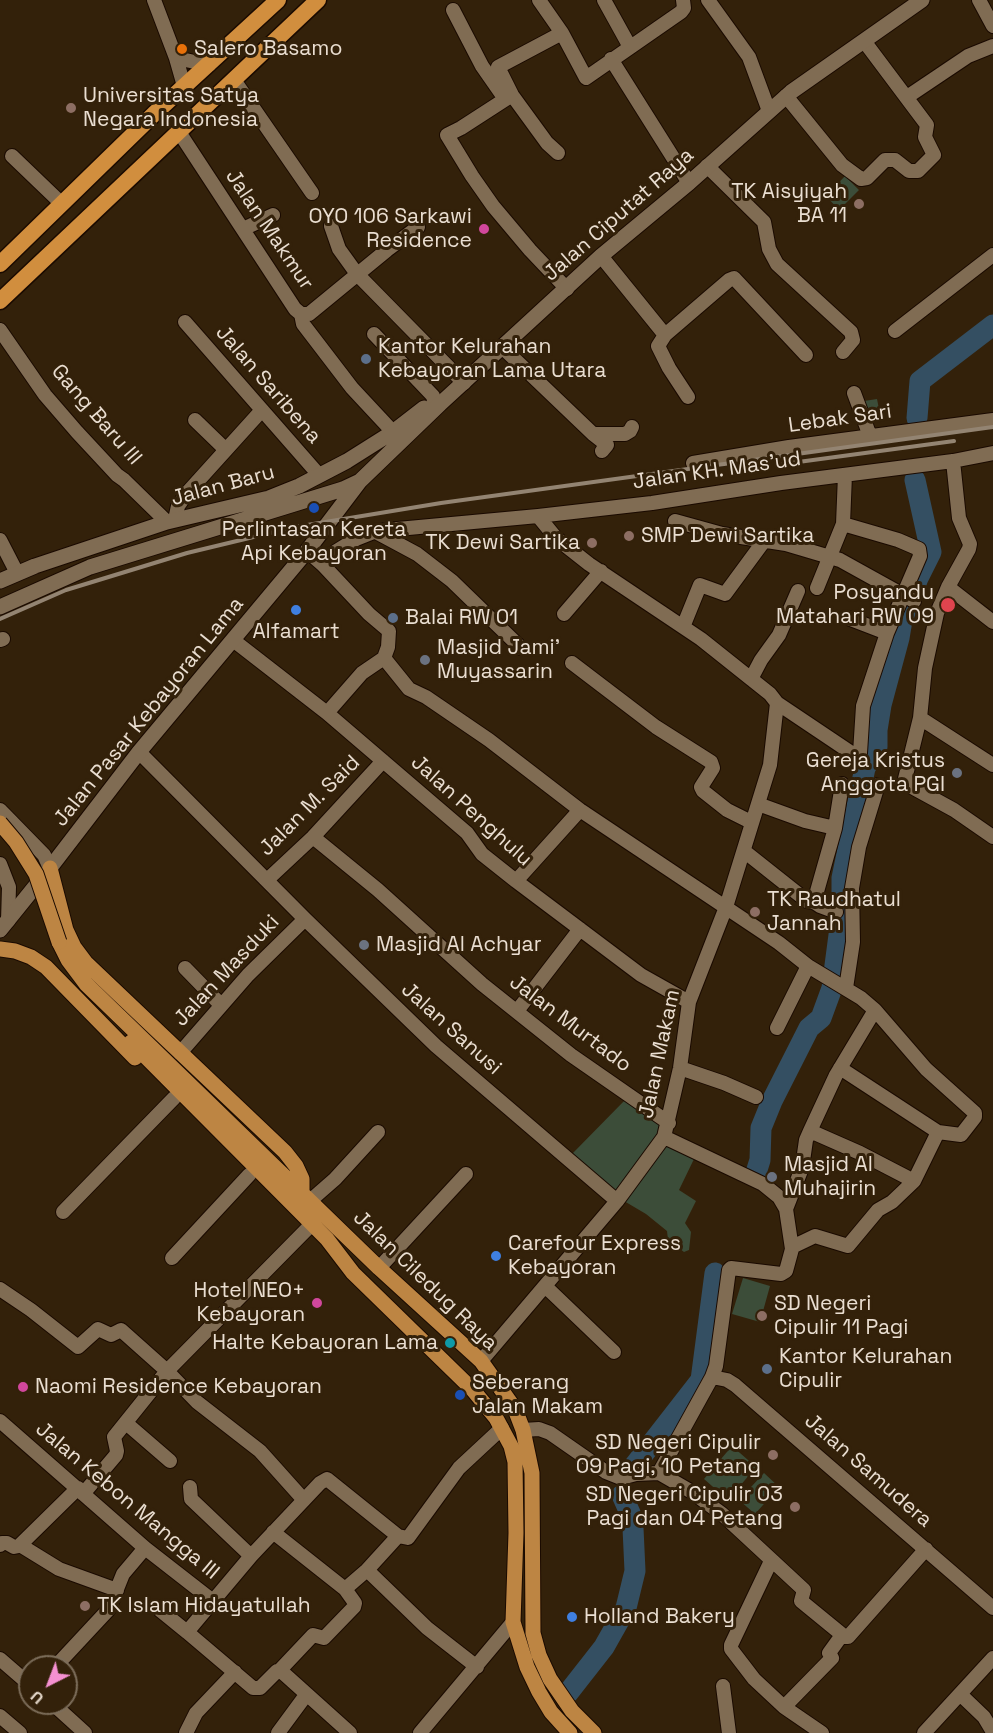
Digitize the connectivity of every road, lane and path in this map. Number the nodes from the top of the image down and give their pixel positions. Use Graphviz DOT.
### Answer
graph roads {
  1 [pos="154,0"];
  2 [pos="278,0"];
  3 [pos="318,0"];
  4 [pos="539,0"];
  5 [pos="604,0"];
  6 [pos="683,0"];
  7 [pos="708,0"];
  8 [pos="979,0"];
  9 [pos="915,2"];
  10 [pos="453,10"];
  11 [pos="993,26"];
  12 [pos="562,33"];
  13 [pos="864,41"];
  14 [pos="993,46"];
  15 [pos="630,47"];
  16 [pos="176,58"];
  17 [pos="611,59"];
  18 [pos="209,65"];
  19 [pos="234,80"];
  20 [pos="184,86"];
  21 [pos="786,96"];
  22 [pos="509,97"];
  23 [pos="907,97"];
  24 [pos="769,111"];
  25 [pos="179,132"];
  26 [pos="558,153"];
  27 [pos="12,156"];
  28 [pos="707,166"];
  29 [pos="689,183"];
  30 [pos="312,193"];
  31 [pos="62,204"];
  32 [pos="273,215"];
  33 [pos="331,226"];
  34 [pos="418,227"];
  35 [pos="243,229"];
  36 [pos="22,243"];
  37 [pos="0,255"];
  38 [pos="993,255"];
  39 [pos="601,256"];
  40 [pos="0,264"];
  41 [pos="357,274"];
  42 [pos="567,289"];
  43 [pos="0,301"];
  44 [pos="302,314"];
  45 [pos="185,322"];
  46 [pos="0,330"];
  47 [pos="895,331"];
  48 [pos="374,334"];
  49 [pos="665,335"];
  50 [pos="502,347"];
  51 [pos="843,352"];
  52 [pos="806,355"];
  53 [pos="464,383"];
  54 [pos="854,393"];
  55 [pos="688,398"];
  56 [pos="437,403"];
  57 [pos="262,410"];
  58 [pos="195,420"];
  59 [pos="993,420"];
  60 [pos="632,427"];
  61 [pos="393,432"];
  62 [pos="593,435"];
  63 [pos="870,435"];
  64 [pos="226,450"];
  65 [pos="602,451"];
  66 [pos="993,453"];
  67 [pos="952,461"];
  68 [pos="693,463"];
  69 [pos="844,475"];
  70 [pos="319,476"];
  71 [pos="360,481"];
  72 [pos="342,489"];
  73 [pos="538,516"];
  74 [pos="171,521"];
  75 [pos="330,521"];
  76 [pos="675,521"];
  77 [pos="843,524"];
  78 [pos="376,531"];
  79 [pos="0,540"];
  80 [pos="764,541"];
  81 [pos="307,551"];
  82 [pos="830,557"];
  83 [pos="323,565"];
  84 [pos="602,571"];
  85 [pos="16,573"];
  86 [pos="0,581"];
  87 [pos="948,587"];
  88 [pos="816,588"];
  89 [pos="798,591"];
  90 [pos="908,598"];
  91 [pos="0,607"];
  92 [pos="564,614"];
  93 [pos="848,618"];
  94 [pos="993,622"];
  95 [pos="683,627"];
  96 [pos="887,633"];
  97 [pos="233,640"];
  98 [pos="521,648"];
  99 [pos="384,658"];
  100 [pos="572,663"];
  101 [pos="751,679"];
  102 [pos="777,703"];
  103 [pos="327,713"];
  104 [pos="920,718"];
  105 [pos="139,752"];
  106 [pos="383,762"];
  107 [pos="993,765"];
  108 [pos="842,784"];
  109 [pos="878,785"];
  110 [pos="758,804"];
  111 [pos="0,810"];
  112 [pos="580,810"];
  113 [pos="752,822"];
  114 [pos="0,823"];
  115 [pos="835,828"];
  116 [pos="0,837"];
  117 [pos="313,837"];
  118 [pos="993,837"];
  119 [pos="744,851"];
  120 [pos="0,864"];
  121 [pos="50,868"];
  122 [pos="267,879"];
  123 [pos="516,881"];
  124 [pos="814,902"];
  125 [pos="726,907"];
  126 [pos="836,912"];
  127 [pos="305,919"];
  128 [pos="4,925"];
  129 [pos="580,929"];
  130 [pos="54,944"];
  131 [pos="0,949"];
  132 [pos="808,966"];
  133 [pos="185,968"];
  134 [pos="837,983"];
  135 [pos="689,1002"];
  136 [pos="221,1005"];
  137 [pos="875,1010"];
  138 [pos="517,1011"];
  139 [pos="777,1028"];
  140 [pos="180,1053"];
  141 [pos="680,1068"];
  142 [pos="840,1068"];
  143 [pos="756,1097"];
  144 [pos="174,1098"];
  145 [pos="219,1121"];
  146 [pos="669,1123"];
  147 [pos="810,1131"];
  148 [pos="378,1132"];
  149 [pos="938,1132"];
  150 [pos="664,1137"];
  151 [pos="466,1174"];
  152 [pos="249,1175"];
  153 [pos="914,1181"];
  154 [pos="272,1186"];
  155 [pos="307,1196"];
  156 [pos="617,1201"];
  157 [pos="786,1209"];
  158 [pos="63,1212"];
  159 [pos="312,1224"];
  160 [pos="792,1247"];
  161 [pos="172,1257"];
  162 [pos="379,1268"];
  163 [pos="395,1283"];
  164 [pos="545,1286"];
  165 [pos="0,1289"];
  166 [pos="380,1299"];
  167 [pos="614,1352"];
  168 [pos="481,1361"];
  169 [pos="167,1371"];
  170 [pos="712,1377"];
  171 [pos="0,1421"];
  172 [pos="126,1423"];
  173 [pos="502,1428"];
  174 [pos="524,1430"];
  175 [pos="170,1461"];
  176 [pos="658,1473"];
  177 [pos="190,1487"];
  178 [pos="81,1491"];
  179 [pos="303,1498"];
  180 [pos="273,1532"];
  181 [pos="398,1536"];
  182 [pos="0,1545"];
  183 [pos="20,1545"];
  184 [pos="145,1548"];
  185 [pos="926,1549"];
  186 [pos="251,1556"];
  187 [pos="771,1561"];
  188 [pos="368,1570"];
  189 [pos="345,1589"];
  190 [pos="117,1590"];
  191 [pos="213,1601"];
  192 [pos="993,1608"];
  193 [pos="160,1610"];
  194 [pos="513,1622"];
  195 [pos="187,1632"];
  196 [pos="842,1635"];
  197 [pos="66,1655"];
  198 [pos="993,1658"];
  199 [pos="0,1659"];
  200 [pos="477,1667"];
  201 [pos="279,1671"];
  202 [pos="235,1672"];
  203 [pos="18,1674"];
  204 [pos="723,1686"];
  205 [pos="960,1694"];
  206 [pos="306,1695"];
  207 [pos="784,1707"];
  208 [pos="65,1715"];
  209 [pos="0,1716"];
  210 [pos="993,1732"];
  211 [pos="20,1733"];
  212 [pos="85,1733"];
  213 [pos="186,1733"];
  214 [pos="278,1733"];
  215 [pos="350,1733"];
  216 [pos="420,1733"];
  217 [pos="570,1733"];
  218 [pos="594,1733"];
  219 [pos="729,1733"];
  220 [pos="822,1733"];
  221 [pos="924,1733"];
  1 -- 16 [label="street"];
  2 -- 18 [label="highway"];
  3 -- 19 [label="highway"];
  4 -- 12 [label="street"];
  5 -- 15 [label="street"];
  6 -- 15 [label="street"];
  7 -- 24 [label="street"];
  8 -- 11 [label="street"];
  9 -- 13 [label="main road, Jalan Ciputat Raya"];
  10 -- 22 [label="street"];
  12 -- 17 [label="street"];
  12 -- 22 [label="street"];
  13 -- 21 [label="main road, Jalan Ciputat Raya"];
  13 -- 23 [label="street"];
  14 -- 23 [label="street"];
  15 -- 17 [label="street"];
  16 -- 18 [label="street"];
  16 -- 20 [label="street"];
  17 -- 29 [label="street"];
  18 -- 20 [label="highway"];
  19 -- 25 [label="highway"];
  19 -- 30 [label="street"];
  20 -- 31 [label="highway"];
  21 -- 23 [label="street"];
  21 -- 24 [label="main road, Jalan Ciputat Raya"];
  22 -- 26 [label="street"];
  22 -- 42 [label="street"];
  24 -- 28 [label="main road, Jalan Ciputat Raya"];
  25 -- 35 [label="street, Jalan Makmur"];
  25 -- 43 [label="highway"];
  27 -- 31 [label="street"];
  28 -- 29 [label="main road, Jalan Ciputat Raya"];
  28 -- 51 [label="street"];
  29 -- 39 [label="main road, Jalan Ciputat Raya"];
  31 -- 36 [label="highway"];
  32 -- 35 [label="street"];
  33 -- 41 [label="street"];
  34 -- 41 [label="street, Jalan Makmur"];
  35 -- 44 [label="street, Jalan Makmur"];
  36 -- 37 [label="highway"];
  36 -- 40 [label="highway"];
  38 -- 47 [label="street"];
  39 -- 42 [label="main road, Jalan Ciputat Raya"];
  39 -- 49 [label="street"];
  41 -- 44 [label="street, Jalan Makmur"];
  41 -- 53 [label="street"];
  42 -- 50 [label="main road, Jalan Ciputat Raya"];
  44 -- 61 [label="street"];
  45 -- 57 [label="street, Jalan Saribena"];
  46 -- 74 [label="street, Gang Baru III"];
  48 -- 56 [label="street"];
  49 -- 52 [label="street"];
  49 -- 55 [label="street"];
  50 -- 53 [label="main road, Jalan Ciputat Raya"];
  50 -- 62 [label="street"];
  53 -- 56 [label="main road, Jalan Ciputat Raya"];
  54 -- 63 [label="street"];
  56 -- 61 [label="main road, Jalan Baru"];
  56 -- 71 [label="main road, Jalan Ciputat Raya"];
  57 -- 64 [label="street"];
  57 -- 70 [label="street, Jalan Saribena"];
  58 -- 64 [label="street"];
  59 -- 63 [label="street, Lebak Sari"];
  60 -- 62 [label="street"];
  61 -- 70 [label="main road, Jalan Baru"];
  62 -- 65 [label="street"];
  63 -- 68 [label="street, Lebak Sari"];
  64 -- 74 [label="street"];
  66 -- 67 [label="street, Jalan KH. Mas'ud"];
  67 -- 69 [label="street, Jalan KH. Mas'ud"];
  67 -- 87 [label="street"];
  69 -- 73 [label="street, Jalan KH. Mas'ud"];
  69 -- 77 [label="street"];
  70 -- 74 [label="main road, Jalan Baru"];
  71 -- 72 [label="main road, Jalan Baru"];
  71 -- 75 [label="main road, Jalan Pasar Kebayoran Lama"];
  72 -- 75 [label="main road, Jalan Pasar Kebayoran Lama"];
  72 -- 91 [label="main road, Jalan Baru"];
  73 -- 78 [label="street, Jalan KH. Mas'ud"];
  73 -- 84 [label="street"];
  74 -- 85 [label="main road, Jalan Baru"];
  75 -- 81 [label="main road, Jalan Pasar Kebayoran Lama"];
  76 -- 80 [label="street"];
  77 -- 82 [label="street"];
  77 -- 90 [label="street"];
  78 -- 83 [label="street, Jalan KH. Mas'ud"];
  78 -- 98 [label="street"];
  79 -- 85 [label="street"];
  80 -- 82 [label="street"];
  80 -- 95 [label="street"];
  81 -- 83 [label="street"];
  81 -- 97 [label="main road, Jalan Pasar Kebayoran Lama"];
  82 -- 88 [label="street"];
  82 -- 90 [label="street"];
  83 -- 99 [label="street"];
  84 -- 92 [label="street"];
  84 -- 95 [label="street"];
  85 -- 86 [label="main road, Jalan Baru"];
  87 -- 94 [label="street"];
  87 -- 104 [label="street"];
  89 -- 101 [label="street"];
  90 -- 96 [label="street"];
  93 -- 96 [label="street"];
  95 -- 101 [label="street"];
  96 -- 102 [label="street"];
  97 -- 103 [label="street, Jalan Penghulu"];
  97 -- 105 [label="main road, Jalan Pasar Kebayoran Lama"];
  99 -- 103 [label="street"];
  99 -- 112 [label="street"];
  100 -- 113 [label="street"];
  101 -- 102 [label="street"];
  102 -- 110 [label="street, Jalan Makam"];
  103 -- 106 [label="street, Jalan Penghulu"];
  104 -- 107 [label="street"];
  104 -- 118 [label="street"];
  105 -- 121 [label="main road, Jalan Pasar Kebayoran Lama"];
  105 -- 122 [label="street, Jalan Sanusi"];
  106 -- 117 [label="street, Jalan M. Said"];
  106 -- 123 [label="street, Jalan Penghulu"];
  108 -- 115 [label="street"];
  109 -- 134 [label="street"];
  110 -- 113 [label="street, Jalan Makam"];
  110 -- 115 [label="street"];
  111 -- 121 [label="street"];
  112 -- 123 [label="street"];
  112 -- 125 [label="street"];
  113 -- 119 [label="street, Jalan Makam"];
  114 -- 130 [label="main road, bridge"];
  115 -- 124 [label="street"];
  116 -- 130 [label="main road"];
  117 -- 122 [label="street, Jalan M. Said"];
  117 -- 138 [label="street, Jalan Murtado"];
  119 -- 124 [label="street"];
  119 -- 125 [label="street, Jalan Makam"];
  120 -- 128 [label="street"];
  121 -- 128 [label="main road, Jalan Pasar Kebayoran Lama"];
  121 -- 140 [label="main road"];
  122 -- 127 [label="street, Jalan Sanusi"];
  123 -- 129 [label="street, Jalan Penghulu"];
  124 -- 126 [label="street"];
  125 -- 132 [label="street"];
  125 -- 135 [label="street, Jalan Makam"];
  127 -- 136 [label="street, Jalan Masduki"];
  127 -- 156 [label="street, Jalan Sanusi"];
  129 -- 135 [label="street, Jalan Penghulu"];
  129 -- 138 [label="street"];
  130 -- 145 [label="main road, Jalan Ciledug Raya"];
  131 -- 144 [label="main road"];
  132 -- 134 [label="street"];
  132 -- 139 [label="street"];
  133 -- 136 [label="street"];
  134 -- 137 [label="street"];
  135 -- 141 [label="street, Jalan Makam"];
  136 -- 140 [label="street, Jalan Masduki"];
  137 -- 142 [label="street"];
  137 -- 149 [label="street"];
  138 -- 146 [label="street, Jalan Murtado"];
  140 -- 155 [label="main road"];
  141 -- 143 [label="street"];
  141 -- 146 [label="street, Jalan Makam"];
  142 -- 147 [label="street"];
  142 -- 149 [label="street"];
  144 -- 152 [label="main road"];
  144 -- 158 [label="street"];
  145 -- 154 [label="main road, Jalan Ciledug Raya"];
  145 -- 155 [label="main road, Jalan Ciledug Raya"];
  146 -- 150 [label="street, Jalan Makam"];
  147 -- 153 [label="street"];
  147 -- 157 [label="street"];
  148 -- 155 [label="street"];
  149 -- 153 [label="street"];
  150 -- 156 [label="street, Jalan Makam"];
  150 -- 157 [label="street"];
  151 -- 162 [label="street"];
  152 -- 154 [label="main road"];
  152 -- 161 [label="street"];
  153 -- 160 [label="street"];
  154 -- 159 [label="main road, Jalan Ciledug Raya"];
  155 -- 162 [label="main road, Jalan Ciledug Raya"];
  156 -- 164 [label="street, Jalan Makam"];
  157 -- 160 [label="street"];
  159 -- 166 [label="main road, Jalan Ciledug Raya"];
  159 -- 169 [label="street"];
  160 -- 170 [label="street"];
  162 -- 163 [label="main road, Jalan Ciledug Raya"];
  163 -- 166 [label="main road"];
  163 -- 168 [label="main road, Jalan Ciledug Raya"];
  164 -- 167 [label="street"];
  164 -- 168 [label="street, Jalan Makam"];
  165 -- 169 [label="street"];
  166 -- 173 [label="main road, Jalan Ciledug Raya"];
  168 -- 174 [label="main road, Jalan Ciledug Raya"];
  169 -- 172 [label="street"];
  169 -- 179 [label="street"];
  170 -- 176 [label="street"];
  170 -- 185 [label="street, Jalan Samudera"];
  171 -- 178 [label="street, Jalan Kebon Mangga III"];
  172 -- 175 [label="street"];
  172 -- 178 [label="street"];
  173 -- 181 [label="street"];
  173 -- 194 [label="main road, Jalan Ciledug Raya"];
  174 -- 176 [label="street"];
  174 -- 218 [label="main road, Jalan Ciledug Raya"];
  176 -- 187 [label="street"];
  177 -- 186 [label="street"];
  178 -- 183 [label="street"];
  178 -- 184 [label="street, Jalan Kebon Mangga III"];
  179 -- 180 [label="street, Jalan Kebon Mangga III"];
  179 -- 181 [label="street, Jalan Kebon Mangga III"];
  180 -- 186 [label="street, Jalan Kebon Mangga III"];
  180 -- 189 [label="street"];
  181 -- 188 [label="street"];
  182 -- 183 [label="street"];
  183 -- 190 [label="street"];
  184 -- 190 [label="street"];
  184 -- 191 [label="street, Jalan Kebon Mangga III"];
  185 -- 192 [label="street, Jalan Samudera"];
  185 -- 196 [label="street"];
  186 -- 191 [label="street, Jalan Kebon Mangga III"];
  187 -- 196 [label="street"];
  187 -- 207 [label="street"];
  188 -- 189 [label="street"];
  188 -- 200 [label="street"];
  189 -- 201 [label="street"];
  190 -- 197 [label="street"];
  191 -- 195 [label="street"];
  193 -- 195 [label="street"];
  194 -- 200 [label="street"];
  194 -- 217 [label="main road, Jalan Ciledug Raya"];
  195 -- 202 [label="street"];
  196 -- 207 [label="street"];
  198 -- 205 [label="street"];
  199 -- 203 [label="street"];
  200 -- 216 [label="street"];
  201 -- 202 [label="street"];
  201 -- 206 [label="street"];
  202 -- 213 [label="street"];
  204 -- 219 [label="street"];
  205 -- 210 [label="street"];
  205 -- 221 [label="street"];
  206 -- 214 [label="street"];
  206 -- 215 [label="street"];
  207 -- 220 [label="street"];
  208 -- 212 [label="street"];
  209 -- 211 [label="street"];
}
